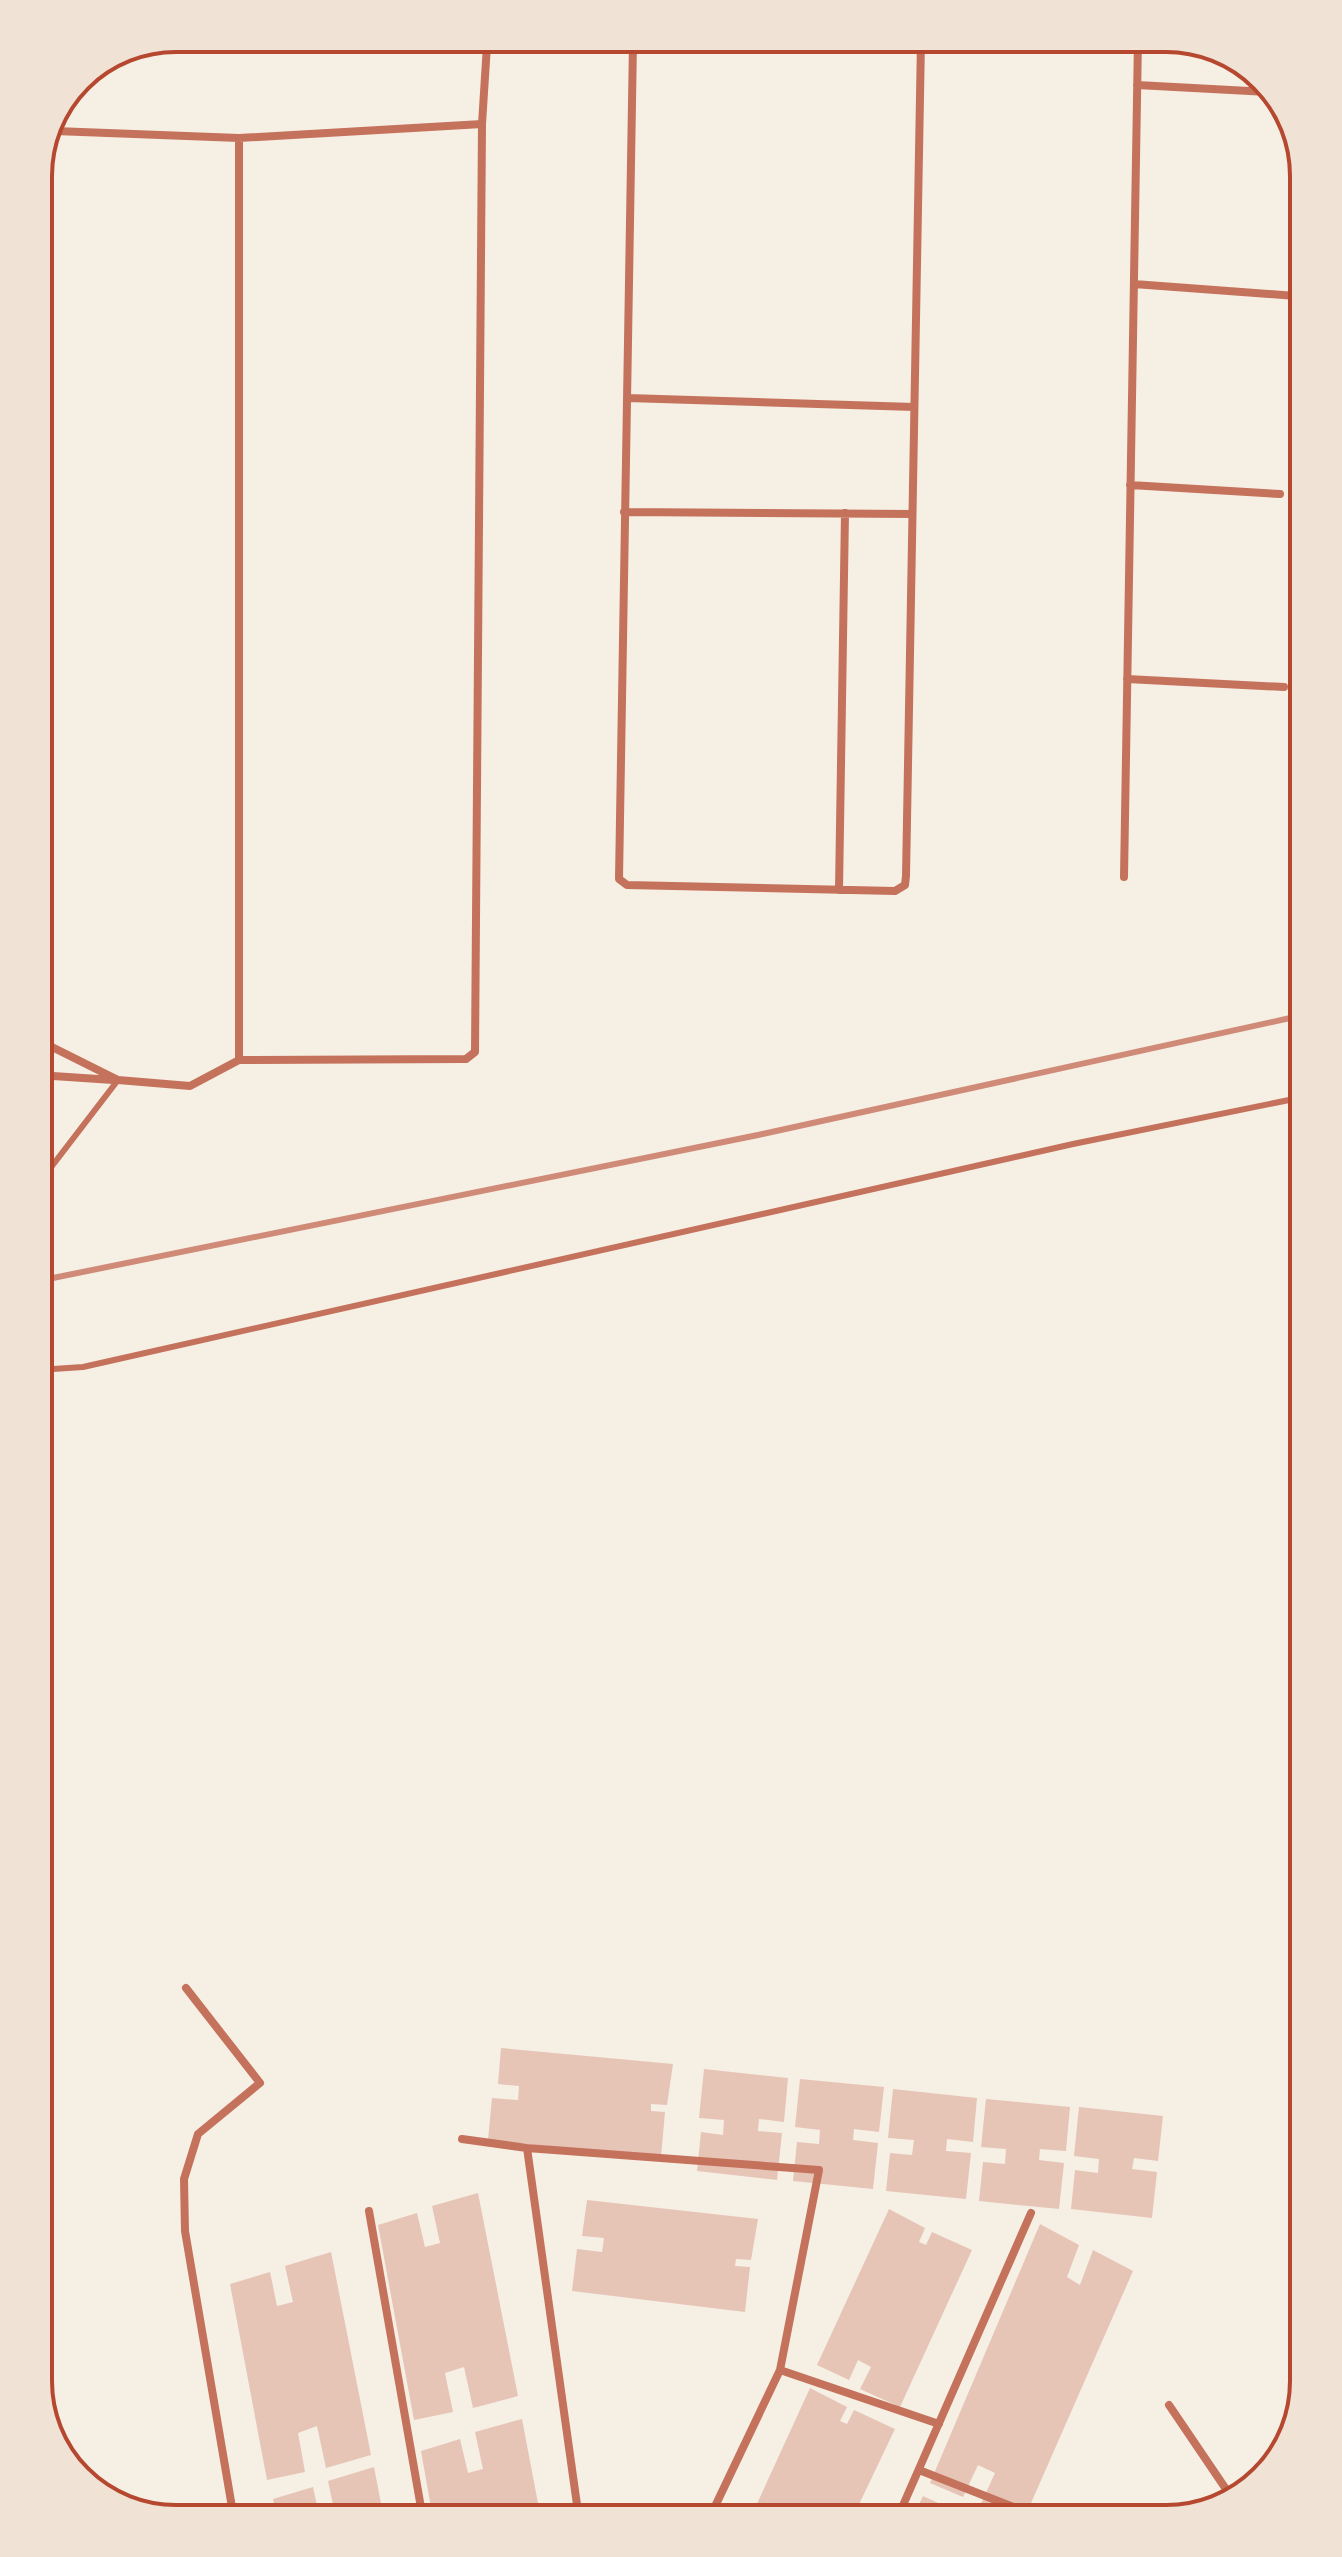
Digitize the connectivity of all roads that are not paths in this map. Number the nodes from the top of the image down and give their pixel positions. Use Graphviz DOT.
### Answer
graph roads {
  1 [pos="487,52"];
  2 [pos="633,52"];
  3 [pos="921,52"];
  4 [pos="1138,52"];
  5 [pos="1137,85"];
  6 [pos="1257,91"];
  7 [pos="482,124"];
  8 [pos="60,131"];
  9 [pos="239,138"];
  10 [pos="1134,284"];
  11 [pos="1290,296"];
  12 [pos="628,398"];
  13 [pos="914,407"];
  14 [pos="1130,485"];
  15 [pos="1280,494"];
  16 [pos="624,512"];
  17 [pos="845,513"];
  18 [pos="912,514"];
  19 [pos="1127,679"];
  20 [pos="1284,687"];
  21 [pos="1124,877"];
  22 [pos="839,890"];
  23 [pos="52,1047"];
  24 [pos="239,1060"];
  25 [pos="52,1076"];
  26 [pos="118,1080"];
  27 [pos="1290,1100"];
  28 [pos="52,1166"];
  29 [pos="52,1369"];
  30 [pos="186,1988"];
  31 [pos="462,2139"];
  32 [pos="527,2148"];
  33 [pos="369,2211"];
  34 [pos="1031,2213"];
  35 [pos="780,2370"];
  36 [pos="1169,2405"];
  37 [pos="939,2424"];
  38 [pos="919,2470"];
  39 [pos="1226,2489"];
  40 [pos="232,2505"];
  41 [pos="421,2505"];
  42 [pos="577,2505"];
  43 [pos="716,2505"];
  44 [pos="903,2505"];
  45 [pos="1008,2505"];
  1 -- 7 [label="street"];
  2 -- 12 [label="street"];
  3 -- 13 [label="street"];
  4 -- 5 [label="street"];
  5 -- 6 [label="street"];
  5 -- 10 [label="street"];
  7 -- 9 [label="street"];
  7 -- 24 [label="street"];
  8 -- 9 [label="street"];
  9 -- 24 [label="street"];
  10 -- 11 [label="street"];
  10 -- 14 [label="street"];
  12 -- 13 [label="street"];
  12 -- 16 [label="street"];
  13 -- 18 [label="street"];
  14 -- 15 [label="street"];
  14 -- 19 [label="street"];
  16 -- 17 [label="street"];
  16 -- 22 [label="street"];
  17 -- 18 [label="street"];
  17 -- 22 [label="street"];
  18 -- 22 [label="street"];
  19 -- 20 [label="street"];
  19 -- 21 [label="street"];
  23 -- 26 [label="street"];
  24 -- 26 [label="street"];
  25 -- 26 [label="street"];
  26 -- 28 [label="lane"];
  27 -- 29 [label="lane"];
  30 -- 40 [label="street"];
  31 -- 32 [label="street"];
  32 -- 35 [label="street"];
  32 -- 42 [label="street"];
  33 -- 41 [label="street"];
  34 -- 37 [label="street"];
  35 -- 37 [label="street"];
  35 -- 43 [label="street"];
  36 -- 39 [label="street"];
  37 -- 38 [label="street"];
  38 -- 44 [label="street"];
  38 -- 45 [label="street"];
}
